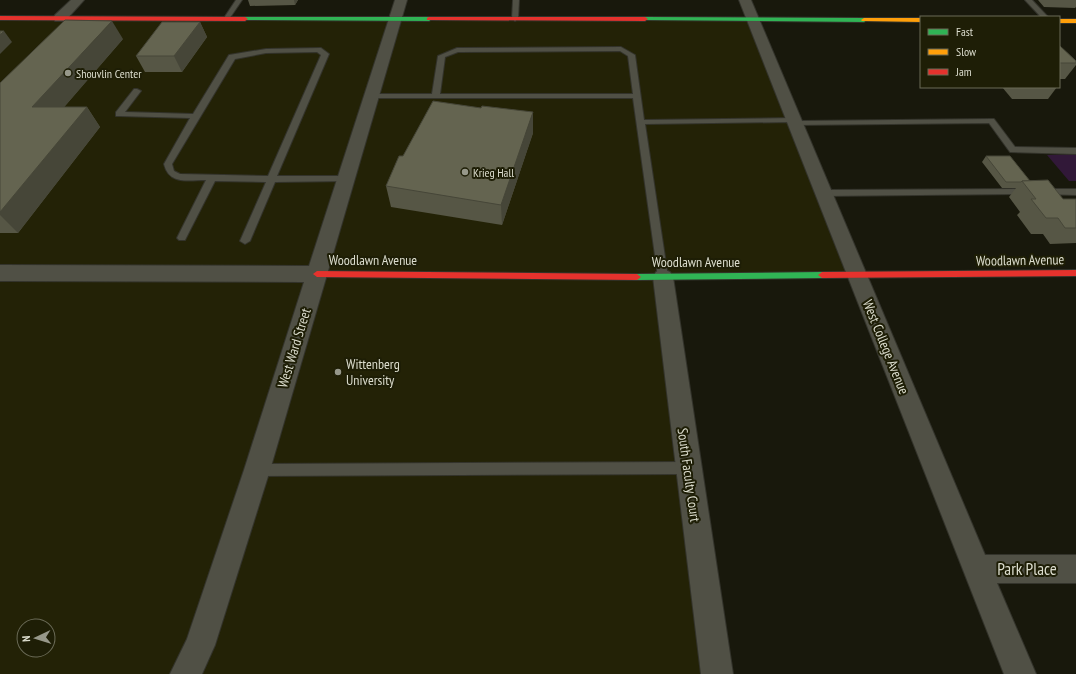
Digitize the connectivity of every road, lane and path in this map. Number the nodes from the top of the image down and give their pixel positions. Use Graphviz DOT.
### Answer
graph roads {
  1 [pos="78,0"];
  2 [pos="239,0"];
  3 [pos="516,0"];
  4 [pos="1028,0"];
  5 [pos="398,9"];
  6 [pos="749,10"];
  7 [pos="1044,16"];
  8 [pos="0,18"];
  9 [pos="60,18"];
  10 [pos="227,18"];
  11 [pos="515,19"];
  12 [pos="920,20"];
  13 [pos="1060,21"];
  14 [pos="1076,21"];
  15 [pos="137,91"];
  16 [pos="372,96"];
  17 [pos="436,96"];
  18 [pos="637,96"];
  19 [pos="196,116"];
  20 [pos="640,122"];
  21 [pos="795,122"];
  22 [pos="1076,151"];
  23 [pos="212,178"];
  24 [pos="273,179"];
  25 [pos="346,179"];
  26 [pos="1076,192"];
  27 [pos="823,193"];
  28 [pos="182,238"];
  29 [pos="245,241"];
  30 [pos="1076,273"];
  31 [pos="0,274"];
  32 [pos="317,274"];
  33 [pos="663,276"];
  34 [pos="857,276"];
  35 [pos="688,468"];
  36 [pos="257,470"];
  37 [pos="978,569"];
  38 [pos="1076,569"];
  39 [pos="186,674"];
  40 [pos="717,674"];
  41 [pos="1020,674"];
  1 -- 9 [label="street"];
  2 -- 10 [label="lane"];
  3 -- 11 [label="lane"];
  4 -- 7 [label="lane"];
  5 -- 10 [label="street"];
  5 -- 11 [label="street"];
  5 -- 16 [label="street, West Ward Street"];
  6 -- 11 [label="street"];
  6 -- 12 [label="street"];
  6 -- 21 [label="street, West College Avenue"];
  8 -- 9 [label="street"];
  9 -- 10 [label="street"];
  13 -- 14 [label="street"];
  15 -- 19 [label="lane"];
  16 -- 17 [label="lane"];
  16 -- 25 [label="street, West Ward Street"];
  17 -- 18 [label="lane"];
  17 -- 18 [label="lane"];
  18 -- 20 [label="lane"];
  19 -- 23 [label="lane"];
  19 -- 24 [label="lane"];
  20 -- 21 [label="lane"];
  20 -- 33 [label="lane"];
  21 -- 22 [label="lane"];
  21 -- 27 [label="street, West College Avenue"];
  23 -- 24 [label="lane"];
  23 -- 28 [label="lane"];
  24 -- 25 [label="lane"];
  24 -- 29 [label="lane"];
  25 -- 32 [label="street, West Ward Street"];
  26 -- 27 [label="lane"];
  27 -- 34 [label="street, West College Avenue"];
  30 -- 34 [label="street, Woodlawn Avenue"];
  31 -- 32 [label="street"];
  32 -- 33 [label="street, Woodlawn Avenue"];
  32 -- 36 [label="street, West Ward Street"];
  33 -- 34 [label="street, Woodlawn Avenue"];
  33 -- 35 [label="street, South Faculty Court"];
  34 -- 37 [label="street, West College Avenue"];
  35 -- 36 [label="lane"];
  35 -- 40 [label="street, South Faculty Court"];
  36 -- 39 [label="street, West Ward Street"];
  37 -- 38 [label="street, Park Place"];
  37 -- 41 [label="street, West College Avenue"];
}
